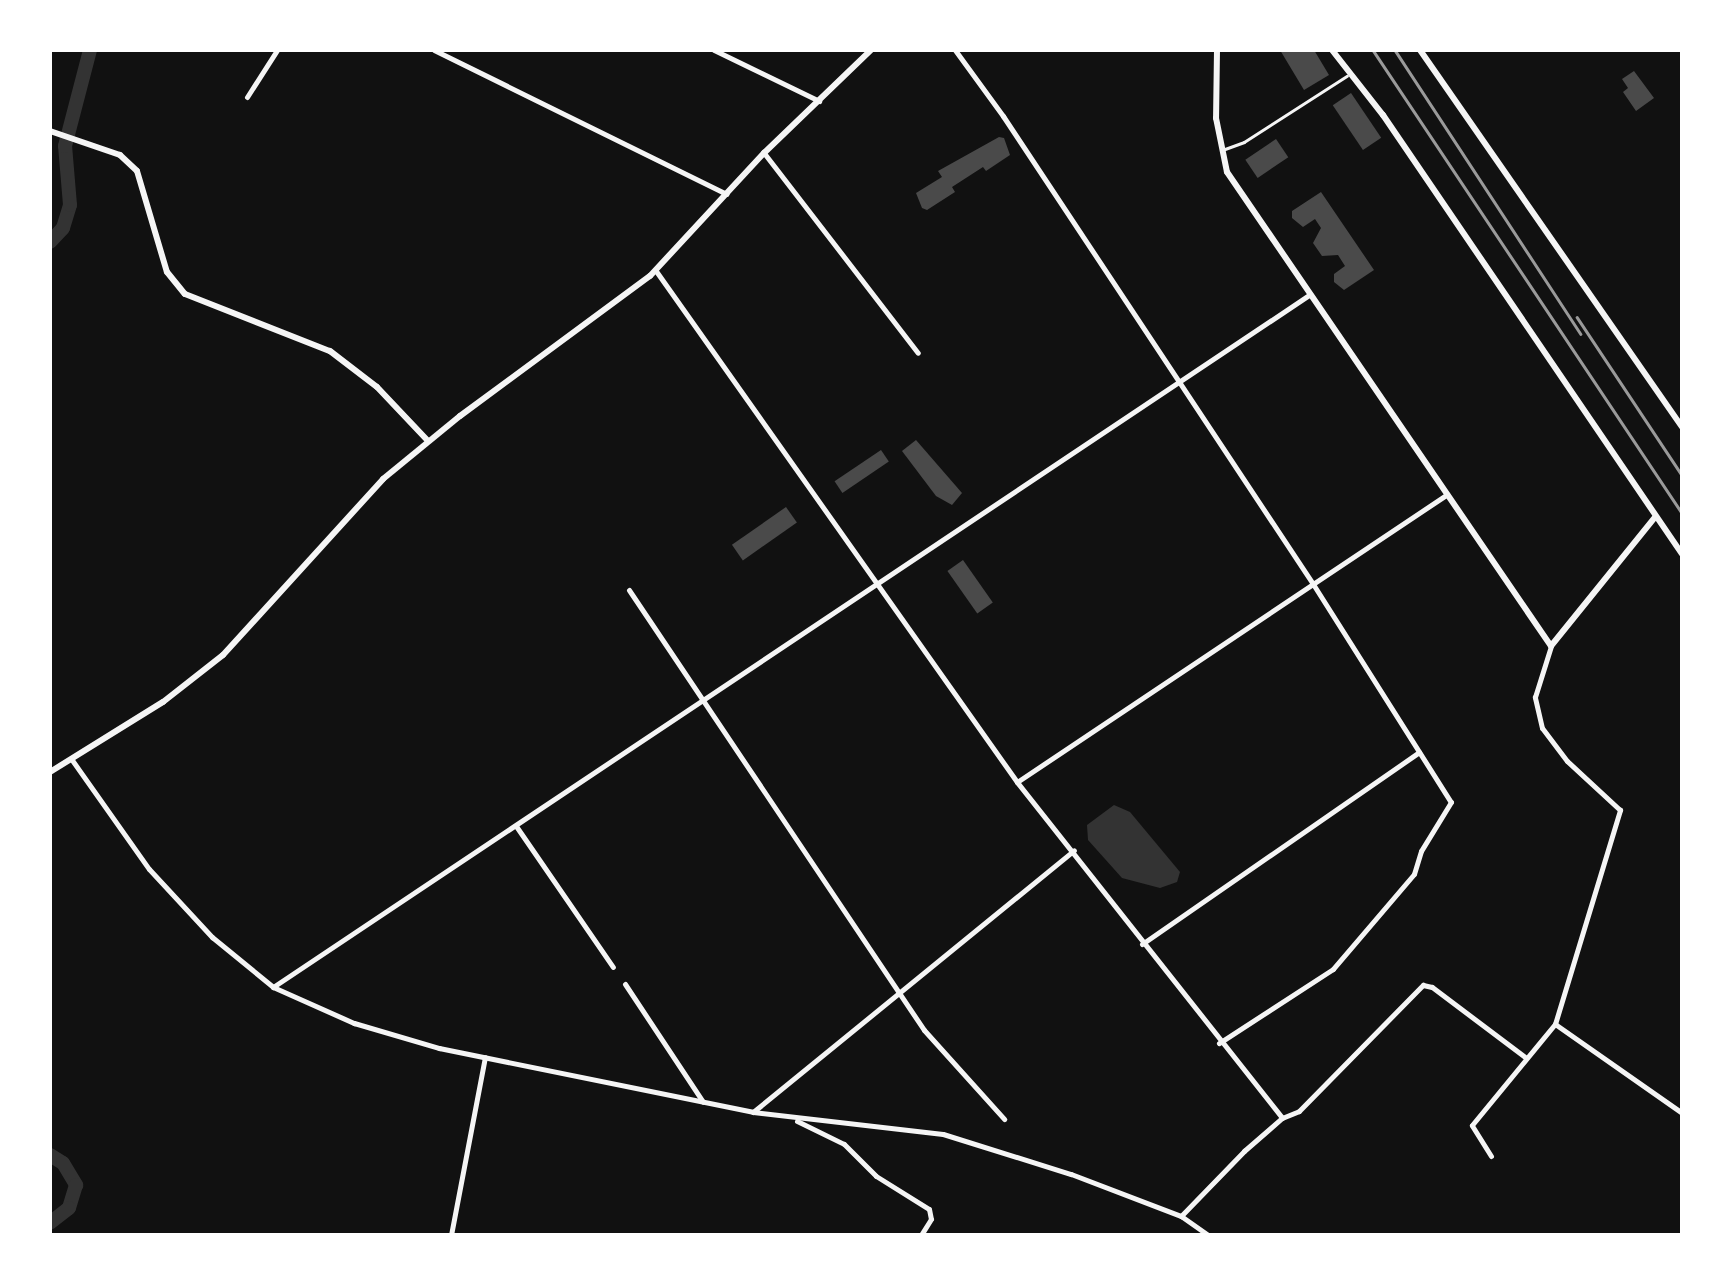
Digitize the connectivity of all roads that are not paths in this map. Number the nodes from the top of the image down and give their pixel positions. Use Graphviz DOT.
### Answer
graph roads {
  1 [pos="277,50"];
  2 [pos="434,50"];
  3 [pos="714,50"];
  4 [pos="870,50"];
  5 [pos="954,50"];
  6 [pos="1217,50"];
  7 [pos="1332,50"];
  8 [pos="1420,50"];
  9 [pos="1348,75"];
  10 [pos="247,98"];
  11 [pos="819,100"];
  12 [pos="54,132"];
  13 [pos="1221,150"];
  14 [pos="764,153"];
  15 [pos="727,194"];
  16 [pos="656,271"];
  17 [pos="1309,294"];
  18 [pos="918,353"];
  19 [pos="1178,381"];
  20 [pos="1682,426"];
  21 [pos="428,441"];
  22 [pos="1446,495"];
  23 [pos="1656,517"];
  24 [pos="1682,554"];
  25 [pos="876,584"];
  26 [pos="1313,584"];
  27 [pos="629,590"];
  28 [pos="1550,646"];
  29 [pos="701,702"];
  30 [pos="1418,752"];
  31 [pos="72,760"];
  32 [pos="50,772"];
  33 [pos="1017,782"];
  34 [pos="516,826"];
  35 [pos="1074,850"];
  36 [pos="1142,944"];
  37 [pos="614,968"];
  38 [pos="624,984"];
  39 [pos="273,987"];
  40 [pos="898,991"];
  41 [pos="1555,1024"];
  42 [pos="1219,1043"];
  43 [pos="485,1057"];
  44 [pos="1525,1057"];
  45 [pos="704,1102"];
  46 [pos="753,1112"];
  47 [pos="1682,1113"];
  48 [pos="790,1118"];
  49 [pos="1282,1118"];
  50 [pos="1004,1119"];
  51 [pos="1491,1156"];
  52 [pos="1181,1216"];
  53 [pos="451,1235"];
  54 [pos="921,1235"];
  55 [pos="1208,1235"];
  1 -- 10 [label="street"];
  2 -- 15 [label="street"];
  3 -- 11 [label="street"];
  4 -- 11 [label="street"];
  5 -- 19 [label="street"];
  6 -- 13 [label="street"];
  7 -- 9 [label="street"];
  8 -- 20 [label="street"];
  9 -- 13 [label="lane"];
  9 -- 23 [label="street"];
  11 -- 14 [label="street"];
  12 -- 21 [label="street"];
  13 -- 17 [label="street"];
  14 -- 15 [label="street"];
  14 -- 18 [label="street"];
  15 -- 16 [label="street"];
  16 -- 21 [label="street"];
  16 -- 25 [label="street"];
  17 -- 19 [label="street"];
  17 -- 22 [label="street"];
  19 -- 25 [label="street"];
  19 -- 26 [label="street"];
  21 -- 31 [label="street"];
  22 -- 26 [label="street"];
  22 -- 28 [label="street"];
  23 -- 24 [label="street"];
  23 -- 28 [label="street"];
  25 -- 29 [label="street"];
  25 -- 33 [label="street"];
  26 -- 30 [label="street"];
  26 -- 33 [label="street"];
  27 -- 29 [label="street"];
  28 -- 41 [label="street"];
  29 -- 34 [label="street"];
  29 -- 40 [label="street"];
  30 -- 36 [label="street"];
  30 -- 42 [label="street"];
  31 -- 32 [label="street"];
  31 -- 39 [label="street"];
  33 -- 35 [label="street"];
  34 -- 37 [label="street"];
  34 -- 39 [label="street"];
  35 -- 36 [label="street"];
  35 -- 40 [label="street"];
  36 -- 42 [label="street"];
  38 -- 45 [label="street"];
  39 -- 43 [label="street"];
  40 -- 46 [label="street"];
  40 -- 50 [label="street"];
  41 -- 44 [label="street"];
  41 -- 47 [label="street"];
  42 -- 49 [label="street"];
  43 -- 45 [label="street"];
  43 -- 53 [label="street"];
  44 -- 49 [label="street"];
  44 -- 51 [label="street"];
  45 -- 46 [label="street"];
  46 -- 48 [label="street"];
  48 -- 52 [label="street"];
  48 -- 54 [label="street"];
  49 -- 52 [label="street"];
  52 -- 55 [label="street"];
}
